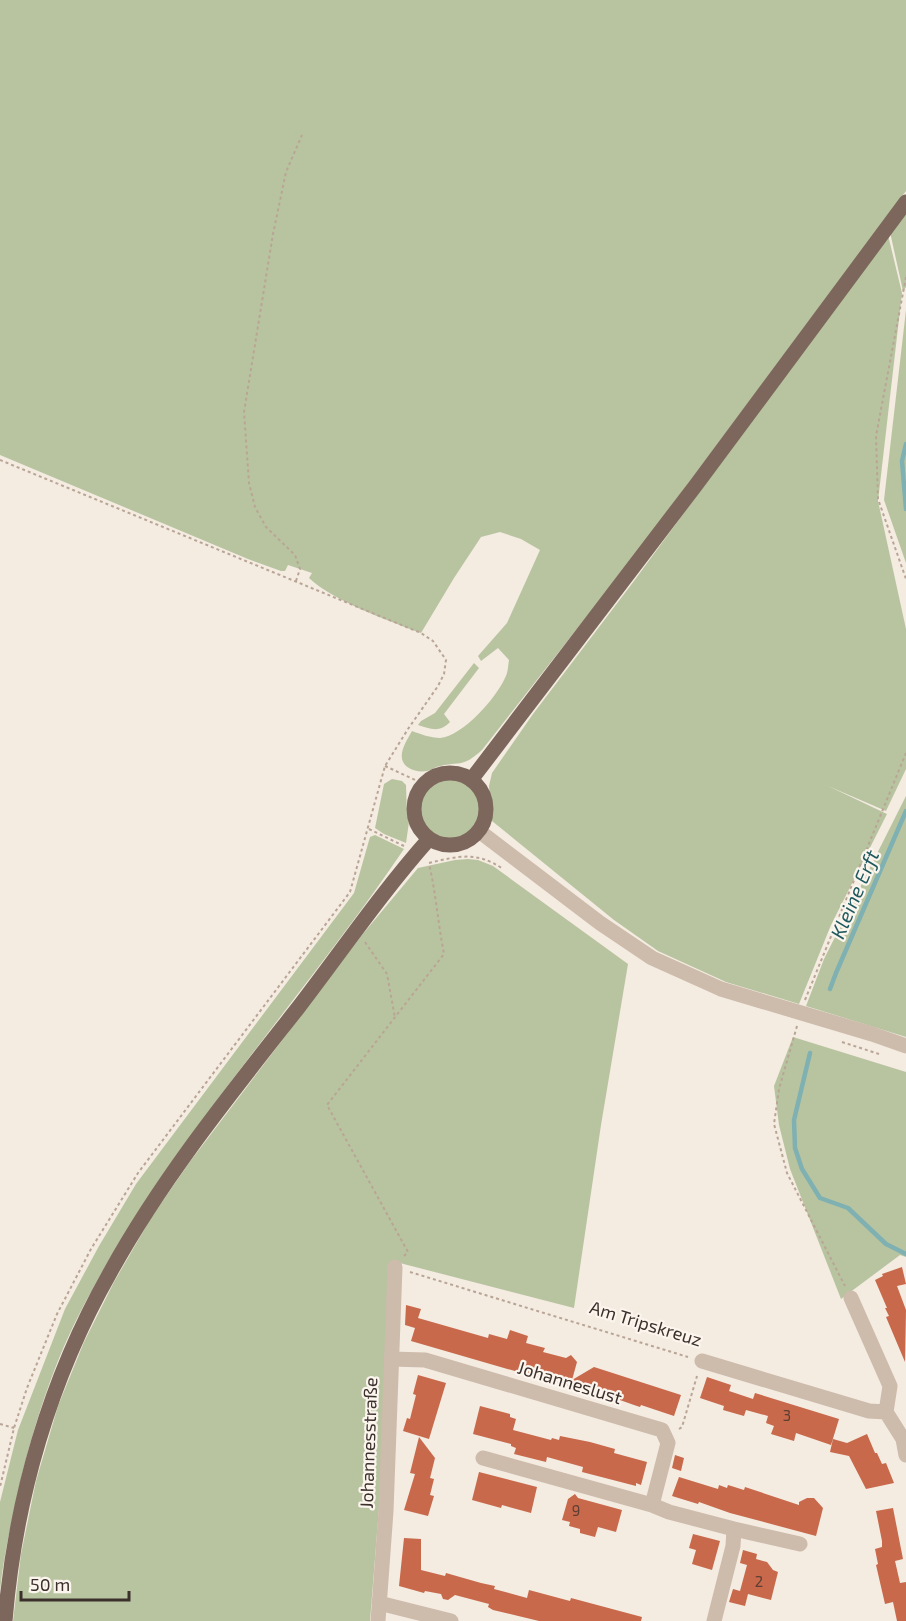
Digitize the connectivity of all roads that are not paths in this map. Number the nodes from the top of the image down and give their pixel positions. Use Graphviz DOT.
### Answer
graph roads {
  1 [pos="906,202"];
  2 [pos="471,780"];
  3 [pos="479,831"];
  4 [pos="429,838"];
  5 [pos="906,1046"];
  6 [pos="395,1267"];
  7 [pos="851,1298"];
  8 [pos="390,1359"];
  9 [pos="702,1361"];
  10 [pos="886,1412"];
  11 [pos="906,1455"];
  12 [pos="483,1458"];
  13 [pos="652,1505"];
  14 [pos="734,1529"];
  15 [pos="800,1544"];
  16 [pos="380,1602"];
  17 [pos="5,1621"];
  18 [pos="378,1621"];
  19 [pos="451,1621"];
  20 [pos="714,1621"];
  1 -- 2 [label="main road"];
  2 -- 3 [label="main road"];
  2 -- 4 [label="main road"];
  3 -- 4 [label="main road"];
  3 -- 5 [label="street"];
  4 -- 17 [label="main road"];
  6 -- 8 [label="street, Johannesstraße"];
  7 -- 10 [label="street"];
  8 -- 13 [label="street, Johanneslust"];
  8 -- 16 [label="street, Johannesstraße"];
  9 -- 10 [label="street, Am Tripskreuz"];
  10 -- 11 [label="street"];
  12 -- 13 [label="street"];
  13 -- 14 [label="street"];
  14 -- 15 [label="street"];
  14 -- 20 [label="street"];
  16 -- 18 [label="street, Johannesstraße"];
  16 -- 19 [label="street"];
}
